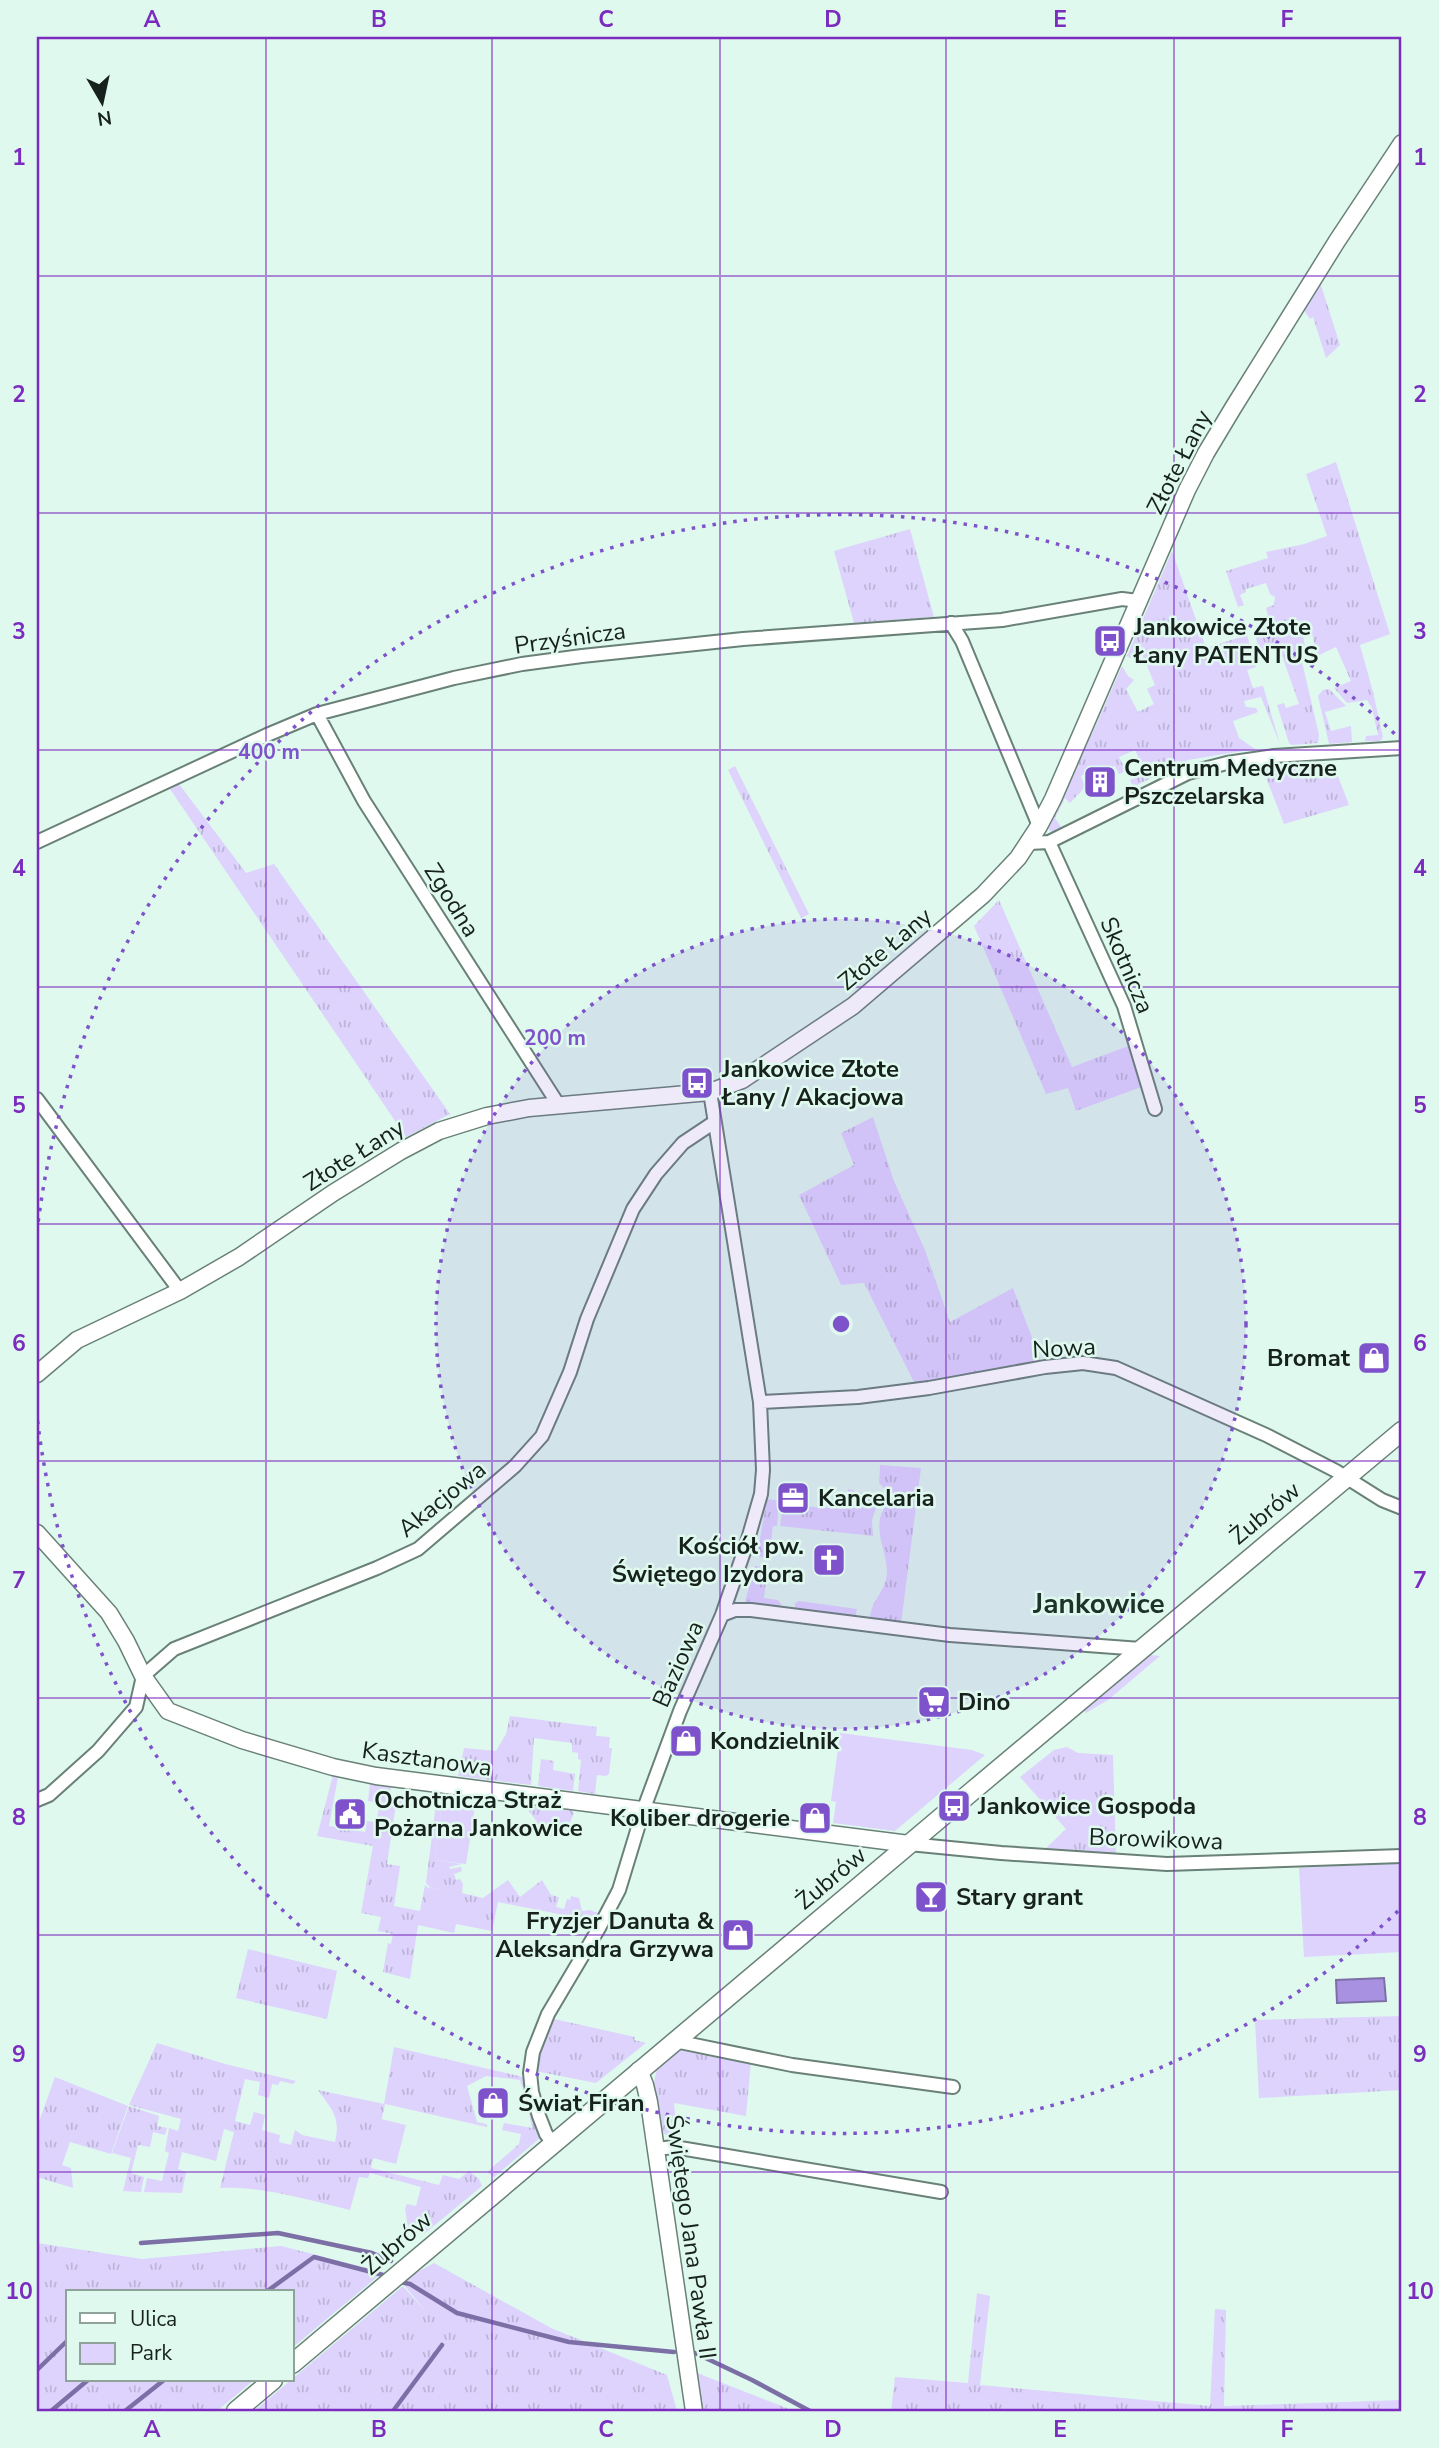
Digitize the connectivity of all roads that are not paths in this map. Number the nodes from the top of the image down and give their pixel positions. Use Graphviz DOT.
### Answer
graph roads {
  1 [pos="1402,143"];
  2 [pos="1138,601"];
  3 [pos="951,623"];
  4 [pos="317,714"];
  5 [pos="1402,748"];
  6 [pos="1039,826"];
  7 [pos="37,842"];
  8 [pos="1029,842"];
  9 [pos="1049,842"];
  10 [pos="710,1092"];
  11 [pos="37,1099"];
  12 [pos="558,1104"];
  13 [pos="1155,1109"];
  14 [pos="713,1123"];
  15 [pos="180,1291"];
  16 [pos="37,1374"];
  17 [pos="761,1402"];
  18 [pos="1402,1431"];
  19 [pos="1346,1478"];
  20 [pos="1402,1508"];
  21 [pos="37,1533"];
  22 [pos="722,1615"];
  23 [pos="1141,1649"];
  24 [pos="143,1676"];
  25 [pos="37,1800"];
  26 [pos="643,1811"];
  27 [pos="909,1844"];
  28 [pos="1402,1856"];
  29 [pos="676,2041"];
  30 [pos="639,2070"];
  31 [pos="953,2087"];
  32 [pos="553,2143"];
  33 [pos="656,2148"];
  34 [pos="942,2192"];
  35 [pos="294,2362"];
  36 [pos="271,2382"];
  37 [pos="236,2411"];
  38 [pos="694,2411"];
  1 -- 2 [label="street, Złote Łany"];
  2 -- 3 [label="street, Przyśnicza"];
  2 -- 6 [label="street, Złote Łany"];
  3 -- 4 [label="street, Przyśnicza"];
  3 -- 6 [label="street"];
  4 -- 7 [label="street, Przyśnicza"];
  4 -- 12 [label="street, Zgodna"];
  5 -- 9 [label="street"];
  6 -- 8 [label="street, Złote Łany"];
  8 -- 9 [label="street"];
  8 -- 10 [label="street, Złote Łany"];
  9 -- 13 [label="street, Skotnicza"];
  10 -- 12 [label="street, Złote Łany"];
  10 -- 14 [label="street, Baziowa"];
  11 -- 15 [label="street"];
  12 -- 15 [label="street, Złote Łany"];
  14 -- 17 [label="street, Baziowa"];
  14 -- 24 [label="street, Akacjowa"];
  15 -- 16 [label="street, Złote Łany"];
  17 -- 19 [label="street, Nowa"];
  17 -- 22 [label="street, Baziowa"];
  18 -- 19 [label="main road, Żubrów"];
  19 -- 20 [label="street, Nowa"];
  19 -- 23 [label="main road, Żubrów"];
  21 -- 24 [label="street, Kasztanowa"];
  22 -- 23 [label="street"];
  22 -- 26 [label="street, Baziowa"];
  23 -- 27 [label="main road, Żubrów"];
  24 -- 25 [label="street"];
  24 -- 26 [label="street, Kasztanowa"];
  26 -- 27 [label="street, Kasztanowa"];
  26 -- 32 [label="street, Baziowa"];
  27 -- 28 [label="street, Borowikowa"];
  27 -- 29 [label="main road, Żubrów"];
  29 -- 30 [label="main road, Żubrów"];
  29 -- 31 [label="street"];
  30 -- 32 [label="main road, Żubrów"];
  30 -- 33 [label="street, Świętego Jana Pawła II"];
  32 -- 35 [label="main road, Żubrów"];
  33 -- 34 [label="street"];
  33 -- 38 [label="street, Świętego Jana Pawła II"];
  36 -- 37 [label="main road"];
}
